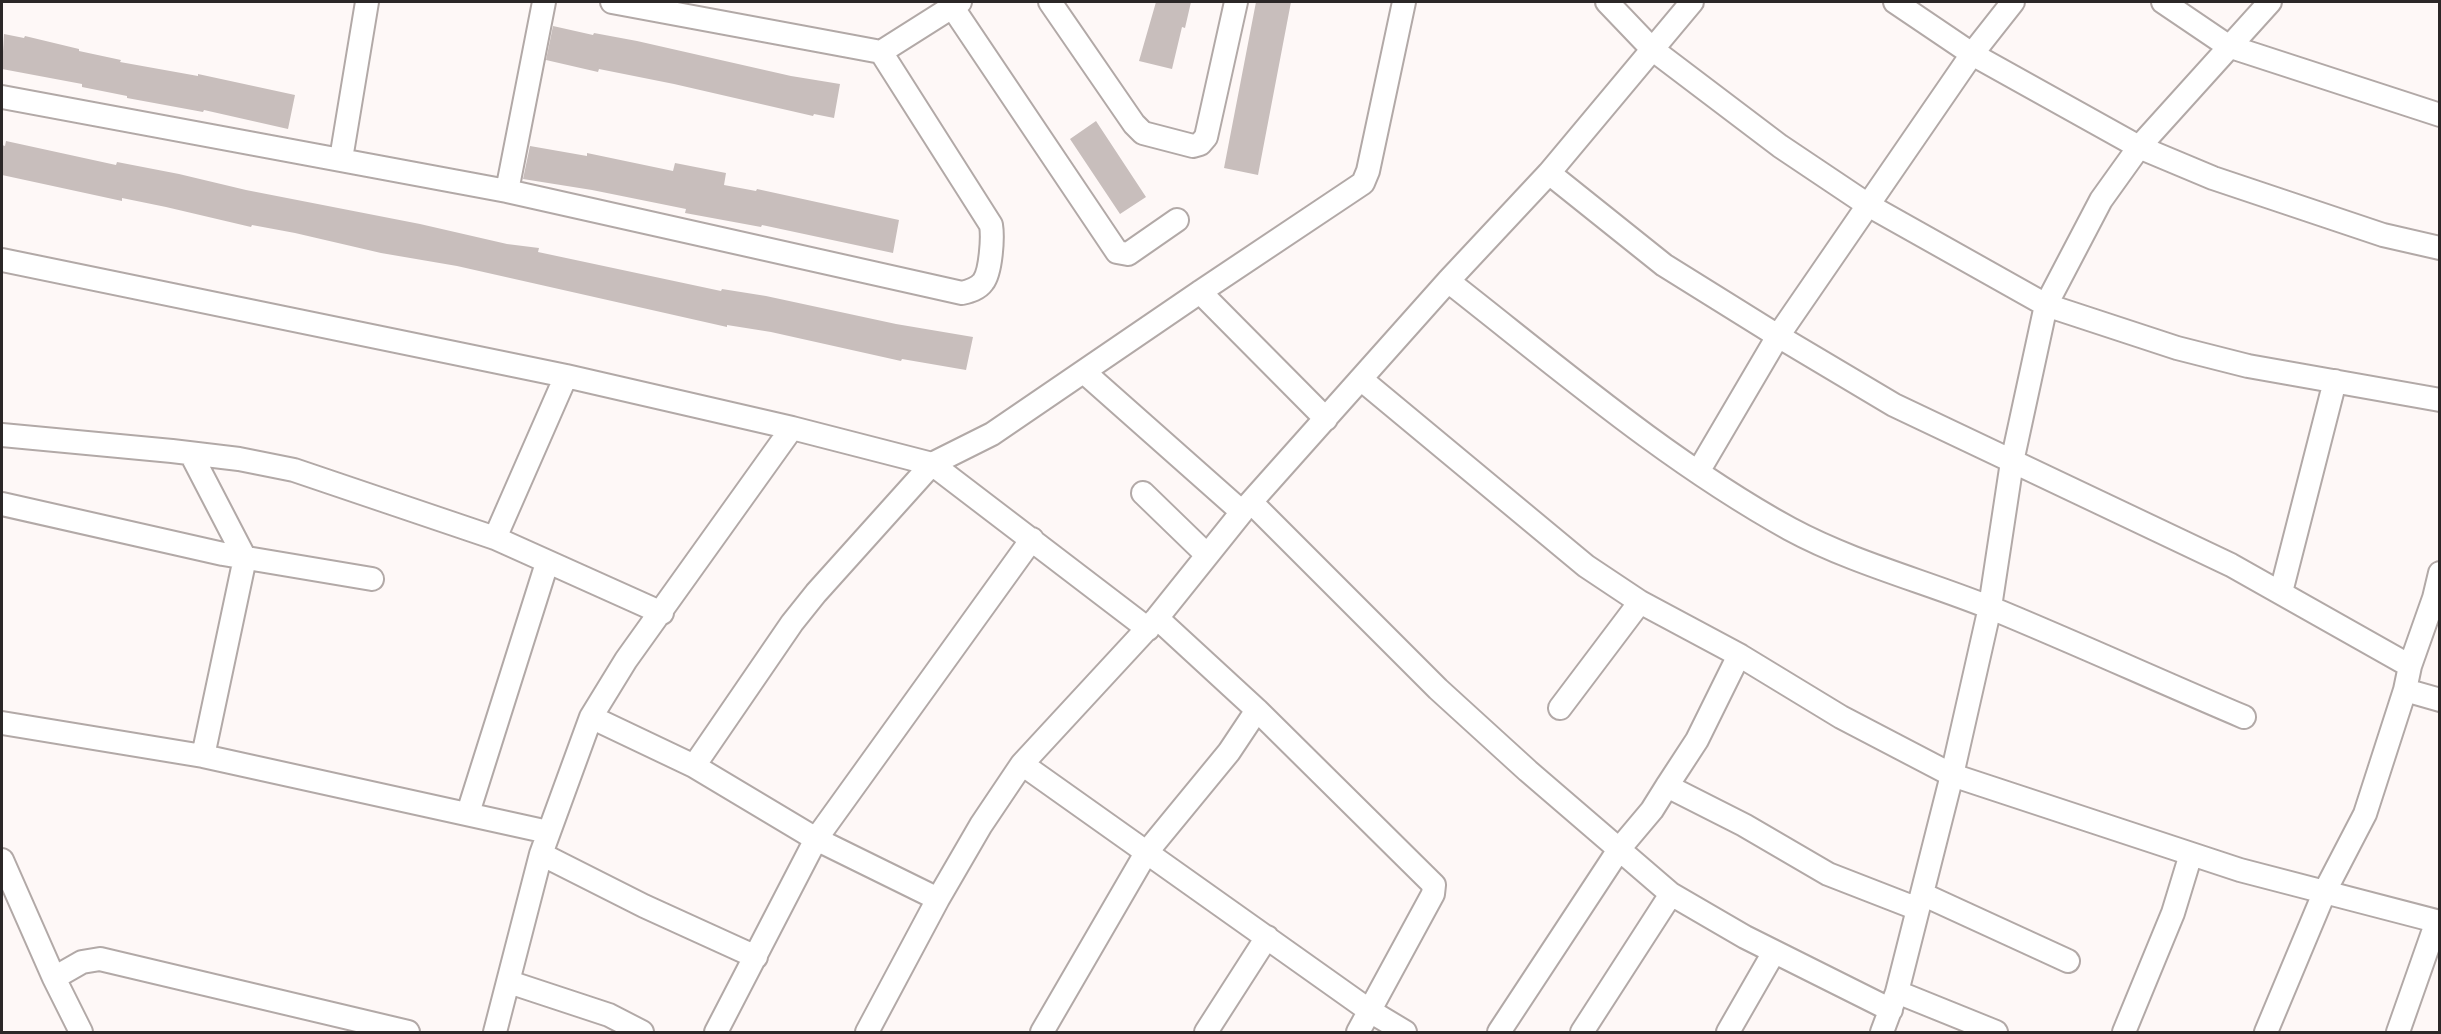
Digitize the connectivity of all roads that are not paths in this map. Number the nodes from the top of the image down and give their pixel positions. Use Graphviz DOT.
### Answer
graph roads {
  1 [pos="366,2"];
  2 [pos="544,2"];
  3 [pos="612,2"];
  4 [pos="1050,2"];
  5 [pos="1236,2"];
  6 [pos="1404,2"];
  7 [pos="1606,2"];
  8 [pos="1692,2"];
  9 [pos="1895,2"];
  10 [pos="2013,2"];
  11 [pos="2163,2"];
  12 [pos="2270,2"];
  13 [pos="954,3"];
  14 [pos="2228,46"];
  15 [pos="1652,49"];
  16 [pos="880,52"];
  17 [pos="1972,54"];
  18 [pos="2,97"];
  19 [pos="2439,115"];
  20 [pos="2139,147"];
  21 [pos="340,159"];
  22 [pos="1549,174"];
  23 [pos="507,190"];
  24 [pos="1868,205"];
  25 [pos="1178,220"];
  26 [pos="2439,248"];
  27 [pos="2,260"];
  28 [pos="1448,281"];
  29 [pos="1200,292"];
  30 [pos="2046,305"];
  31 [pos="1778,336"];
  32 [pos="1084,372"];
  33 [pos="566,376"];
  34 [pos="1362,380"];
  35 [pos="2335,381"];
  36 [pos="2439,400"];
  37 [pos="1326,419"];
  38 [pos="792,428"];
  39 [pos="2,435"];
  40 [pos="191,454"];
  41 [pos="2012,462"];
  42 [pos="932,464"];
  43 [pos="1698,471"];
  44 [pos="1143,493"];
  45 [pos="2,504"];
  46 [pos="1246,507"];
  47 [pos="495,538"];
  48 [pos="1032,539"];
  49 [pos="1207,555"];
  50 [pos="245,558"];
  51 [pos="547,563"];
  52 [pos="2439,573"];
  53 [pos="372,579"];
  54 [pos="2282,592"];
  55 [pos="1640,602"];
  56 [pos="1990,608"];
  57 [pos="662,613"];
  58 [pos="1152,624"];
  59 [pos="1739,655"];
  60 [pos="2410,666"];
  61 [pos="2405,690"];
  62 [pos="2439,700"];
  63 [pos="1560,708"];
  64 [pos="1257,711"];
  65 [pos="591,717"];
  66 [pos="2244,717"];
  67 [pos="2,723"];
  68 [pos="203,756"];
  69 [pos="1022,764"];
  70 [pos="694,766"];
  71 [pos="1952,775"];
  72 [pos="1668,786"];
  73 [pos="468,813"];
  74 [pos="548,832"];
  75 [pos="816,839"];
  76 [pos="1620,848"];
  77 [pos="1146,853"];
  78 [pos="541,854"];
  79 [pos="2191,854"];
  80 [pos="2,860"];
  81 [pos="2325,891"];
  82 [pos="1671,894"];
  83 [pos="938,899"];
  84 [pos="1920,902"];
  85 [pos="2438,922"];
  86 [pos="1267,937"];
  87 [pos="1774,952"];
  88 [pos="756,957"];
  89 [pos="2068,961"];
  90 [pos="54,978"];
  91 [pos="509,982"];
  92 [pos="1894,1001"];
  93 [pos="1370,1011"];
  94 [pos="81,1032"];
  95 [pos="408,1032"];
  96 [pos="495,1032"];
  97 [pos="642,1032"];
  98 [pos="716,1032"];
  99 [pos="867,1032"];
  100 [pos="1042,1032"];
  101 [pos="1206,1032"];
  102 [pos="1358,1032"];
  103 [pos="1405,1032"];
  104 [pos="1499,1032"];
  105 [pos="1582,1032"];
  106 [pos="1728,1032"];
  107 [pos="1881,1032"];
  108 [pos="1996,1032"];
  109 [pos="2124,1032"];
  110 [pos="2266,1032"];
  111 [pos="2398,1032"];
  1 -- 21 [label="street"];
  2 -- 23 [label="street"];
  3 -- 16 [label="street"];
  4 -- 5 [label="street"];
  6 -- 29 [label="street"];
  7 -- 15 [label="street"];
  8 -- 15 [label="street"];
  9 -- 17 [label="street"];
  10 -- 17 [label="street"];
  11 -- 14 [label="street"];
  12 -- 14 [label="street"];
  13 -- 16 [label="street"];
  13 -- 25 [label="street"];
  14 -- 19 [label="street"];
  14 -- 20 [label="street"];
  15 -- 22 [label="street"];
  15 -- 24 [label="street"];
  16 -- 23 [label="street"];
  17 -- 20 [label="street"];
  17 -- 24 [label="street"];
  18 -- 21 [label="street"];
  20 -- 26 [label="street"];
  20 -- 30 [label="street"];
  21 -- 23 [label="street"];
  22 -- 28 [label="street"];
  22 -- 31 [label="street"];
  24 -- 30 [label="street"];
  24 -- 31 [label="street"];
  27 -- 33 [label="street"];
  28 -- 34 [label="street"];
  28 -- 43 [label="street"];
  29 -- 32 [label="street"];
  29 -- 37 [label="street"];
  30 -- 35 [label="street"];
  30 -- 41 [label="street"];
  31 -- 41 [label="street"];
  31 -- 43 [label="street"];
  32 -- 42 [label="street"];
  32 -- 46 [label="street"];
  33 -- 38 [label="street"];
  33 -- 47 [label="street"];
  34 -- 37 [label="street"];
  34 -- 55 [label="street"];
  35 -- 36 [label="street"];
  35 -- 54 [label="street"];
  37 -- 46 [label="street"];
  38 -- 42 [label="street"];
  38 -- 57 [label="street"];
  39 -- 40 [label="street"];
  40 -- 47 [label="street"];
  40 -- 50 [label="street"];
  41 -- 54 [label="street"];
  41 -- 56 [label="street"];
  42 -- 48 [label="street"];
  42 -- 70 [label="street"];
  43 -- 56 [label="street"];
  44 -- 49 [label="street"];
  45 -- 50 [label="street"];
  46 -- 49 [label="street"];
  46 -- 76 [label="street"];
  47 -- 51 [label="street"];
  48 -- 58 [label="street"];
  48 -- 75 [label="street"];
  49 -- 58 [label="street"];
  50 -- 53 [label="street"];
  50 -- 68 [label="street"];
  51 -- 57 [label="street"];
  51 -- 73 [label="street"];
  52 -- 60 [label="street"];
  54 -- 60 [label="street"];
  55 -- 59 [label="street"];
  55 -- 63 [label="street"];
  56 -- 66 [label="street"];
  56 -- 71 [label="street"];
  57 -- 65 [label="street"];
  58 -- 64 [label="street"];
  58 -- 69 [label="street"];
  59 -- 71 [label="street"];
  59 -- 72 [label="street"];
  60 -- 61 [label="street"];
  61 -- 62 [label="street"];
  61 -- 81 [label="street"];
  64 -- 77 [label="street"];
  64 -- 93 [label="street"];
  65 -- 70 [label="street"];
  65 -- 74 [label="street"];
  67 -- 68 [label="street"];
  68 -- 73 [label="street"];
  69 -- 77 [label="street"];
  69 -- 83 [label="street"];
  70 -- 75 [label="street"];
  71 -- 79 [label="street"];
  71 -- 84 [label="street"];
  72 -- 76 [label="street"];
  72 -- 84 [label="street"];
  73 -- 74 [label="street"];
  74 -- 78 [label="street"];
  75 -- 83 [label="street"];
  75 -- 88 [label="street"];
  76 -- 82 [label="street"];
  76 -- 104 [label="street"];
  77 -- 86 [label="street"];
  77 -- 100 [label="street"];
  78 -- 88 [label="street"];
  78 -- 91 [label="street"];
  79 -- 81 [label="street"];
  79 -- 109 [label="street"];
  80 -- 90 [label="street"];
  81 -- 85 [label="street"];
  81 -- 110 [label="street"];
  82 -- 87 [label="street"];
  82 -- 105 [label="street"];
  83 -- 99 [label="street"];
  84 -- 89 [label="street"];
  84 -- 92 [label="street"];
  85 -- 111 [label="street"];
  86 -- 93 [label="street"];
  86 -- 101 [label="street"];
  87 -- 92 [label="street"];
  87 -- 106 [label="street"];
  88 -- 98 [label="street"];
  90 -- 94 [label="street"];
  90 -- 95 [label="street"];
  91 -- 96 [label="street"];
  91 -- 97 [label="street"];
  92 -- 107 [label="street"];
  92 -- 108 [label="street"];
  93 -- 102 [label="street"];
  93 -- 103 [label="street"];
}
